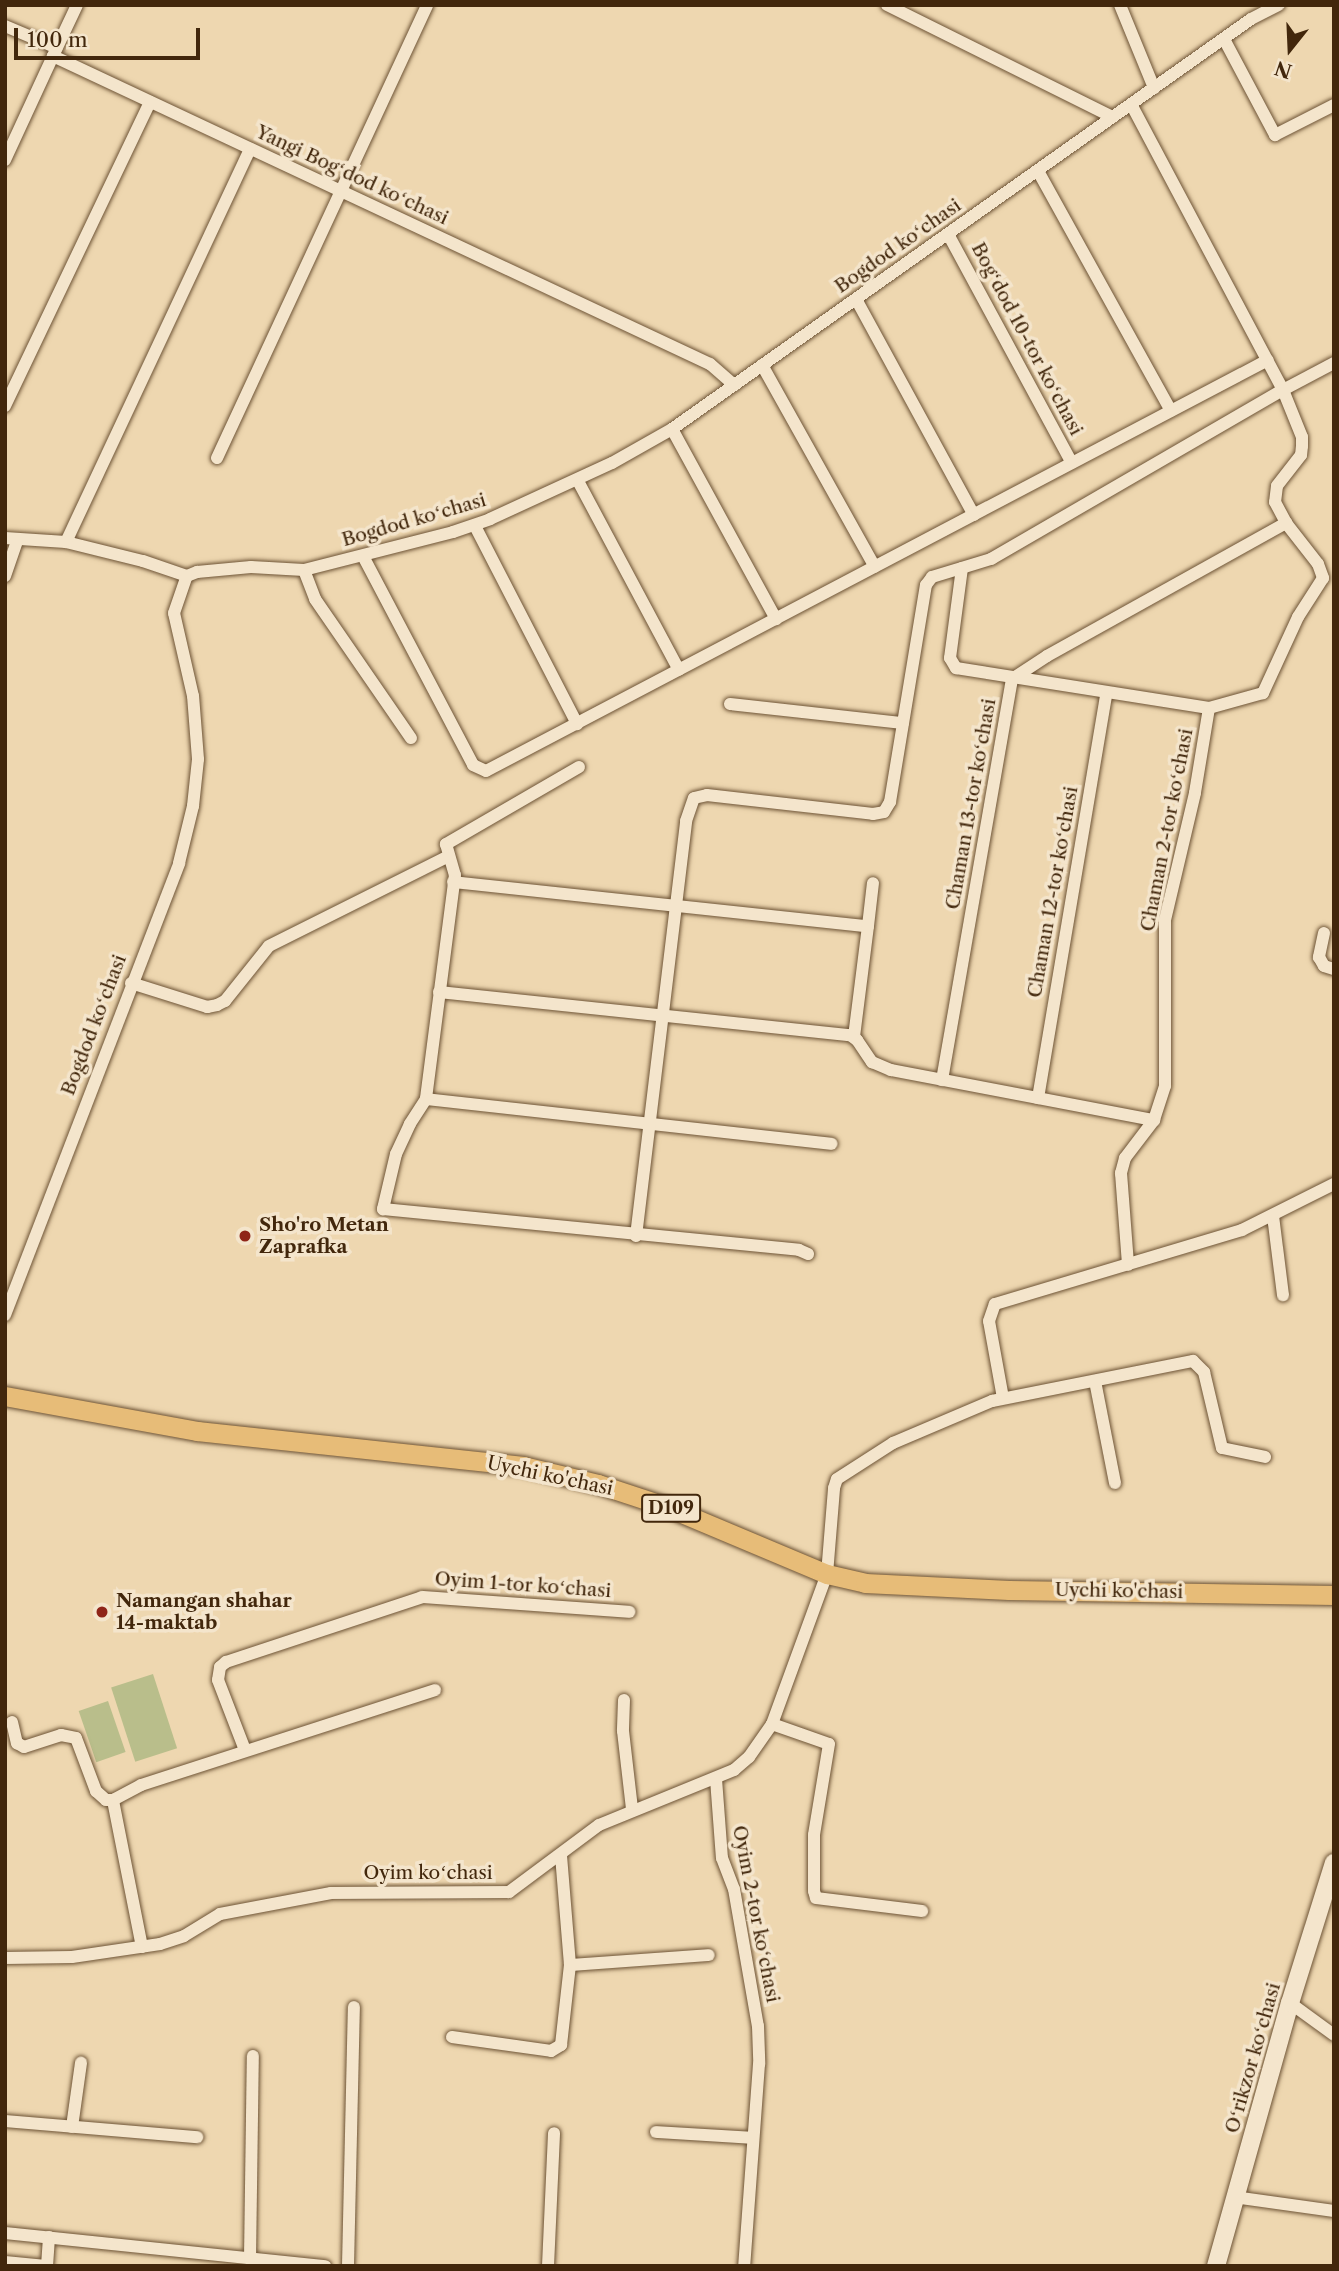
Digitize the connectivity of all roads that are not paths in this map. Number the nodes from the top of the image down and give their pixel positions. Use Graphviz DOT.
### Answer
graph roads {
  1 [pos="77,5"];
  2 [pos="427,5"];
  3 [pos="887,5"];
  4 [pos="1120,5"];
  5 [pos="1279,5"];
  6 [pos="5,26"];
  7 [pos="1224,39"];
  8 [pos="55,52"];
  9 [pos="1154,88"];
  10 [pos="150,102"];
  11 [pos="1131,104"];
  12 [pos="1334,105"];
  13 [pos="1113,117"];
  14 [pos="250,149"];
  15 [pos="5,160"];
  16 [pos="1038,171"];
  17 [pos="341,191"];
  18 [pos="948,234"];
  19 [pos="856,299"];
  20 [pos="1268,360"];
  21 [pos="1334,363"];
  22 [pos="762,365"];
  23 [pos="734,385"];
  24 [pos="1283,390"];
  25 [pos="5,406"];
  26 [pos="1171,411"];
  27 [pos="672,429"];
  28 [pos="217,458"];
  29 [pos="1072,463"];
  30 [pos="578,481"];
  31 [pos="974,515"];
  32 [pos="1286,523"];
  33 [pos="475,526"];
  34 [pos="11,540"];
  35 [pos="66,542"];
  36 [pos="363,556"];
  37 [pos="875,567"];
  38 [pos="962,568"];
  39 [pos="304,570"];
  40 [pos="5,576"];
  41 [pos="187,576"];
  42 [pos="776,619"];
  43 [pos="679,670"];
  44 [pos="1012,679"];
  45 [pos="1106,694"];
  46 [pos="730,704"];
  47 [pos="1209,708"];
  48 [pos="903,723"];
  49 [pos="576,724"];
  50 [pos="411,738"];
  51 [pos="579,767"];
  52 [pos="449,856"];
  53 [pos="453,883"];
  54 [pos="873,883"];
  55 [pos="676,906"];
  56 [pos="868,926"];
  57 [pos="1324,933"];
  58 [pos="1334,969"];
  59 [pos="131,983"];
  60 [pos="439,992"];
  61 [pos="665,1016"];
  62 [pos="854,1037"];
  63 [pos="942,1080"];
  64 [pos="1038,1098"];
  65 [pos="426,1099"];
  66 [pos="1154,1119"];
  67 [pos="650,1124"];
  68 [pos="832,1144"];
  69 [pos="1334,1184"];
  70 [pos="1273,1216"];
  71 [pos="636,1236"];
  72 [pos="808,1254"];
  73 [pos="1128,1265"];
  74 [pos="1283,1294"];
  75 [pos="5,1315"];
  76 [pos="1095,1381"];
  77 [pos="5,1396"];
  78 [pos="1003,1398"];
  79 [pos="1265,1457"];
  80 [pos="1115,1483"];
  81 [pos="827,1574"];
  82 [pos="1334,1595"];
  83 [pos="629,1612"];
  84 [pos="435,1690"];
  85 [pos="624,1700"];
  86 [pos="12,1722"];
  87 [pos="772,1724"];
  88 [pos="245,1750"];
  89 [pos="716,1779"];
  90 [pos="113,1800"];
  91 [pos="632,1809"];
  92 [pos="561,1855"];
  93 [pos="1334,1863"];
  94 [pos="1329,1896"];
  95 [pos="922,1911"];
  96 [pos="142,1947"];
  97 [pos="709,1955"];
  98 [pos="5,1958"];
  99 [pos="570,1965"];
  100 [pos="1290,2003"];
  101 [pos="355,2007"];
  102 [pos="1334,2035"];
  103 [pos="452,2037"];
  104 [pos="253,2056"];
  105 [pos="81,2063"];
  106 [pos="5,2121"];
  107 [pos="72,2127"];
  108 [pos="656,2132"];
  109 [pos="554,2133"];
  110 [pos="197,2137"];
  111 [pos="753,2138"];
  112 [pos="1234,2197"];
  113 [pos="1334,2211"];
  114 [pos="5,2233"];
  115 [pos="50,2237"];
  116 [pos="250,2259"];
  117 [pos="5,2262"];
  118 [pos="47,2266"];
  119 [pos="325,2266"];
  120 [pos="348,2266"];
  121 [pos="548,2266"];
  122 [pos="744,2266"];
  123 [pos="1216,2266"];
  1 -- 8 [label="street"];
  2 -- 17 [label="street"];
  3 -- 13 [label="street"];
  4 -- 9 [label="street"];
  5 -- 7 [label="street, Bogdod koʻchasi"];
  6 -- 8 [label="street, Yangi Bogʻdod koʻchasi"];
  7 -- 9 [label="street, Bogdod koʻchasi"];
  7 -- 12 [label="street"];
  8 -- 10 [label="street, Yangi Bogʻdod koʻchasi"];
  8 -- 15 [label="street"];
  9 -- 11 [label="street, Bogdod koʻchasi"];
  10 -- 14 [label="street, Yangi Bogʻdod koʻchasi"];
  10 -- 25 [label="street"];
  11 -- 13 [label="street, Bogdod koʻchasi"];
  11 -- 20 [label="street"];
  13 -- 16 [label="street, Bogdod koʻchasi"];
  14 -- 17 [label="street, Yangi Bogʻdod koʻchasi"];
  14 -- 35 [label="street"];
  16 -- 18 [label="street, Bogdod koʻchasi"];
  16 -- 26 [label="street"];
  17 -- 23 [label="street, Yangi Bogʻdod koʻchasi"];
  17 -- 28 [label="street"];
  18 -- 19 [label="street, Bogdod koʻchasi"];
  18 -- 29 [label="street, Bogʻdod 10-tor koʻchasi"];
  19 -- 22 [label="street, Bogdod koʻchasi"];
  19 -- 31 [label="street"];
  20 -- 24 [label="street"];
  20 -- 26 [label="street"];
  21 -- 24 [label="street"];
  22 -- 23 [label="street, Bogdod koʻchasi"];
  22 -- 37 [label="street"];
  23 -- 27 [label="street, Bogdod koʻchasi"];
  24 -- 32 [label="street, Chaman 2-tor koʻchasi"];
  24 -- 38 [label="street"];
  26 -- 29 [label="street"];
  27 -- 30 [label="street, Bogdod koʻchasi"];
  27 -- 42 [label="street"];
  29 -- 31 [label="street"];
  30 -- 33 [label="street, Bogdod koʻchasi"];
  30 -- 43 [label="street"];
  31 -- 37 [label="street"];
  32 -- 44 [label="street, Chaman 13-tor koʻchasi"];
  32 -- 47 [label="street, Chaman 2-tor koʻchasi"];
  33 -- 36 [label="street, Bogdod koʻchasi"];
  33 -- 49 [label="street"];
  34 -- 35 [label="street"];
  34 -- 40 [label="street"];
  35 -- 41 [label="street"];
  36 -- 39 [label="street, Bogdod koʻchasi"];
  36 -- 49 [label="street"];
  37 -- 42 [label="street"];
  38 -- 44 [label="street"];
  38 -- 48 [label="street"];
  39 -- 41 [label="street, Bogdod koʻchasi"];
  39 -- 50 [label="street"];
  41 -- 59 [label="street, Bogdod koʻchasi"];
  42 -- 43 [label="street"];
  43 -- 49 [label="street"];
  44 -- 45 [label="street"];
  44 -- 63 [label="street, Chaman 13-tor koʻchasi"];
  45 -- 47 [label="street"];
  45 -- 64 [label="street, Chaman 12-tor koʻchasi"];
  46 -- 48 [label="street"];
  47 -- 66 [label="street, Chaman 2-tor koʻchasi"];
  48 -- 55 [label="street"];
  51 -- 52 [label="street"];
  52 -- 53 [label="street"];
  52 -- 59 [label="street"];
  53 -- 55 [label="street"];
  53 -- 60 [label="street"];
  54 -- 56 [label="street"];
  55 -- 56 [label="street"];
  55 -- 61 [label="street"];
  56 -- 62 [label="street"];
  57 -- 58 [label="street"];
  59 -- 75 [label="street, Bogdod koʻchasi"];
  60 -- 61 [label="street"];
  60 -- 65 [label="street"];
  61 -- 62 [label="street"];
  61 -- 67 [label="street"];
  62 -- 63 [label="street"];
  63 -- 64 [label="street"];
  64 -- 66 [label="street"];
  65 -- 67 [label="street"];
  65 -- 71 [label="street"];
  66 -- 73 [label="street, Chaman 2-tor koʻchasi"];
  67 -- 68 [label="street"];
  67 -- 71 [label="street"];
  69 -- 70 [label="street"];
  70 -- 73 [label="street"];
  70 -- 74 [label="street"];
  71 -- 72 [label="street"];
  73 -- 78 [label="street"];
  76 -- 78 [label="street"];
  76 -- 79 [label="street"];
  76 -- 80 [label="street"];
  77 -- 81 [label="main road, Uychi ko'chasi / D109"];
  78 -- 81 [label="street, Oyim koʻchasi"];
  81 -- 82 [label="main road, Uychi ko'chasi / D109"];
  81 -- 87 [label="street, Oyim koʻchasi"];
  83 -- 88 [label="street, Oyim 1-tor koʻchasi"];
  84 -- 88 [label="street"];
  85 -- 91 [label="street"];
  86 -- 90 [label="street"];
  87 -- 89 [label="street, Oyim koʻchasi"];
  87 -- 95 [label="street"];
  88 -- 90 [label="street"];
  89 -- 91 [label="street, Oyim koʻchasi"];
  89 -- 111 [label="street, Oyim 2-tor koʻchasi"];
  90 -- 96 [label="street"];
  91 -- 92 [label="street, Oyim koʻchasi"];
  92 -- 96 [label="street, Oyim koʻchasi"];
  92 -- 99 [label="street"];
  93 -- 94 [label="main road, Oʻrikzor koʻchasi"];
  94 -- 100 [label="main road, Oʻrikzor koʻchasi"];
  96 -- 98 [label="street, Oyim koʻchasi"];
  97 -- 99 [label="street"];
  99 -- 103 [label="street"];
  100 -- 102 [label="street"];
  100 -- 112 [label="main road, Oʻrikzor koʻchasi"];
  101 -- 120 [label="street"];
  104 -- 116 [label="street"];
  105 -- 107 [label="street"];
  106 -- 107 [label="street"];
  107 -- 110 [label="street"];
  108 -- 111 [label="street"];
  109 -- 121 [label="street"];
  111 -- 122 [label="street, Oyim 2-tor koʻchasi"];
  112 -- 113 [label="street"];
  112 -- 123 [label="main road, Oʻrikzor koʻchasi"];
  114 -- 115 [label="street"];
  115 -- 116 [label="street"];
  115 -- 118 [label="street"];
  116 -- 119 [label="street"];
  117 -- 118 [label="street"];
}
